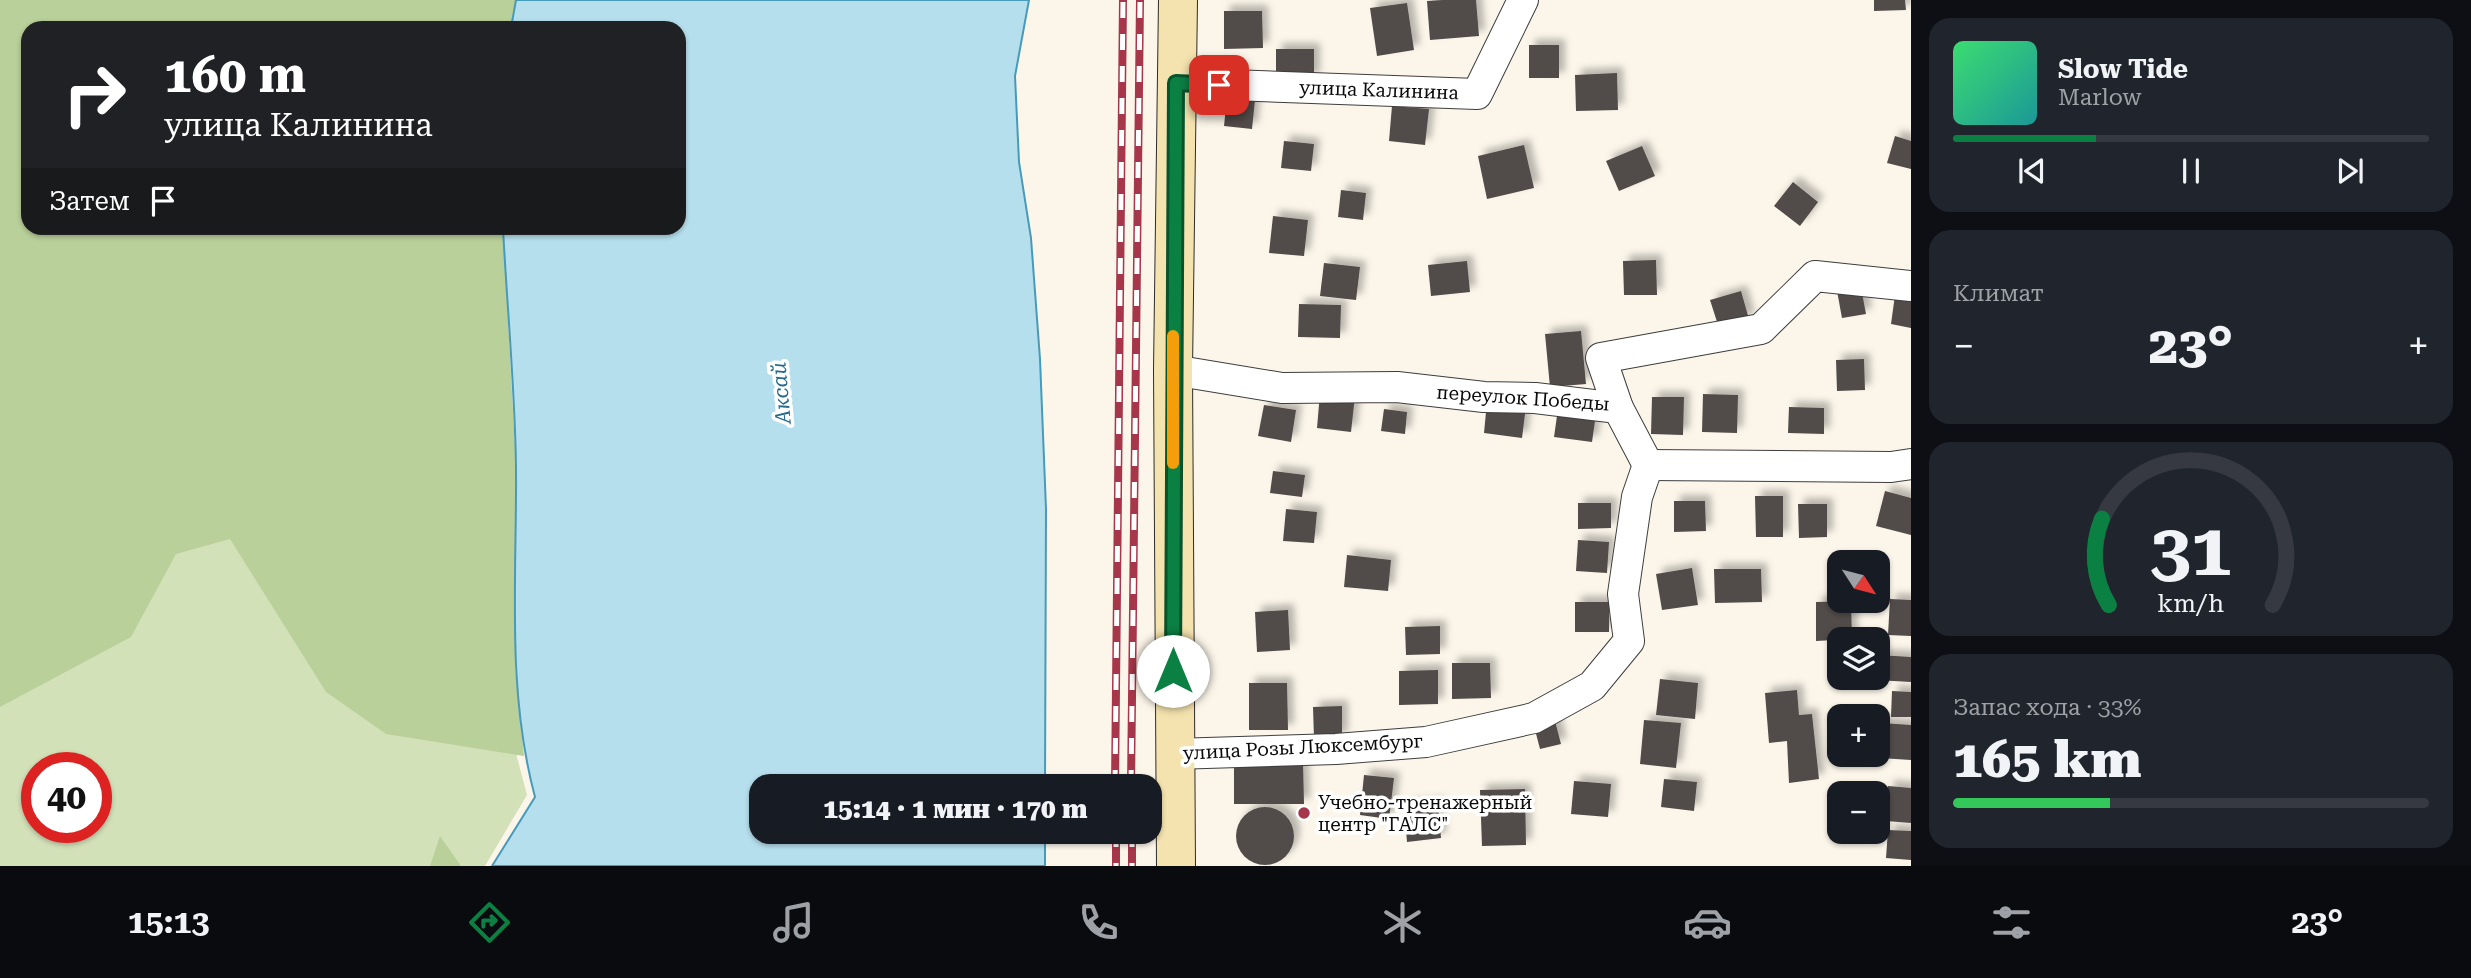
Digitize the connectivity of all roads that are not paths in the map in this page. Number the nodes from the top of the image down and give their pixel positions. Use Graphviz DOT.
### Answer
graph roads {
  1 [pos="1178,0"];
  2 [pos="1523,0"];
  3 [pos="1176,83"];
  4 [pos="1911,286"];
  5 [pos="1173,370"];
  6 [pos="1618,408"];
  7 [pos="1911,464"];
  8 [pos="1647,465"];
  9 [pos="1173,754"];
  10 [pos="1176,866"];
  1 -- 3 [label="street"];
  2 -- 3 [label="street, улица Калинина"];
  3 -- 5 [label="street"];
  4 -- 6 [label="street, переулок Победы"];
  5 -- 6 [label="street, переулок Победы"];
  5 -- 9 [label="street"];
  6 -- 8 [label="street"];
  7 -- 8 [label="street"];
  8 -- 9 [label="street, улица Розы Люксембург"];
  9 -- 10 [label="street"];
}
